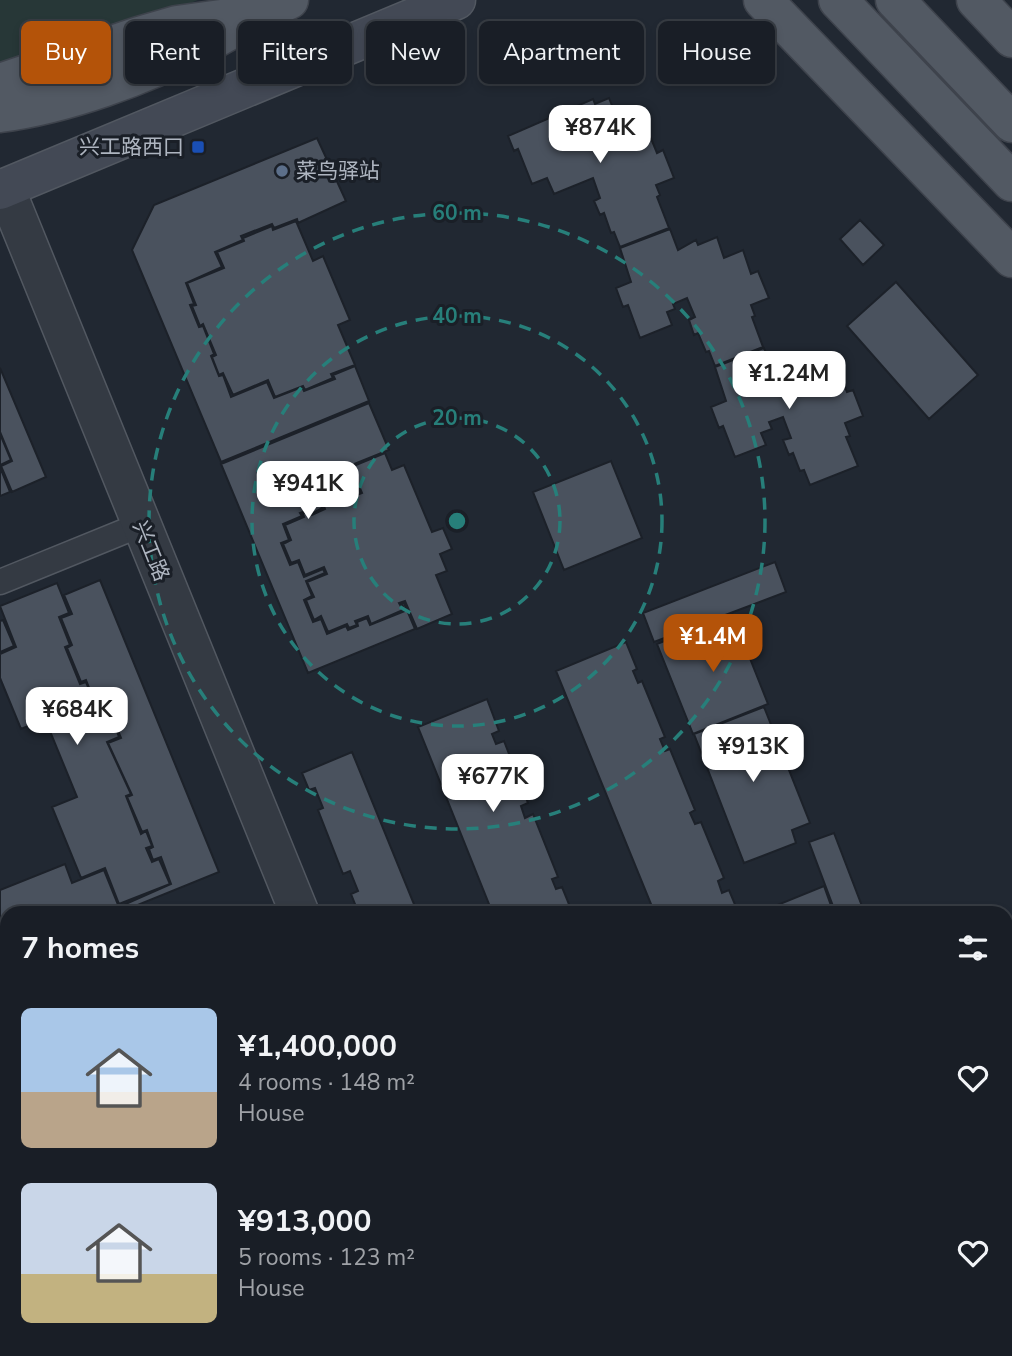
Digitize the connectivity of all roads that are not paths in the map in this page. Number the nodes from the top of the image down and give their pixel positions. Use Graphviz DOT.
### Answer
graph roads {
  1 [pos="456,0"];
  2 [pos="763,0"];
  3 [pos="838,0"];
  4 [pos="895,0"];
  5 [pos="976,0"];
  6 [pos="282,3"];
  7 [pos="1012,38"];
  8 [pos="0,83"];
  9 [pos="0,113"];
  10 [pos="1012,123"];
  11 [pos="1012,182"];
  12 [pos="3,189"];
  13 [pos="1012,258"];
  14 [pos="141,525"];
  15 [pos="0,582"];
  16 [pos="297,906"];
  1 -- 12 [label="main road"];
  2 -- 13 [label="main road"];
  3 -- 11 [label="main road"];
  4 -- 10 [label="main road"];
  5 -- 7 [label="main road"];
  6 -- 8 [label="main road"];
  6 -- 9 [label="main road"];
  12 -- 14 [label="street, 兴工路"];
  14 -- 15 [label="street"];
  14 -- 16 [label="street, 兴工路"];
}
